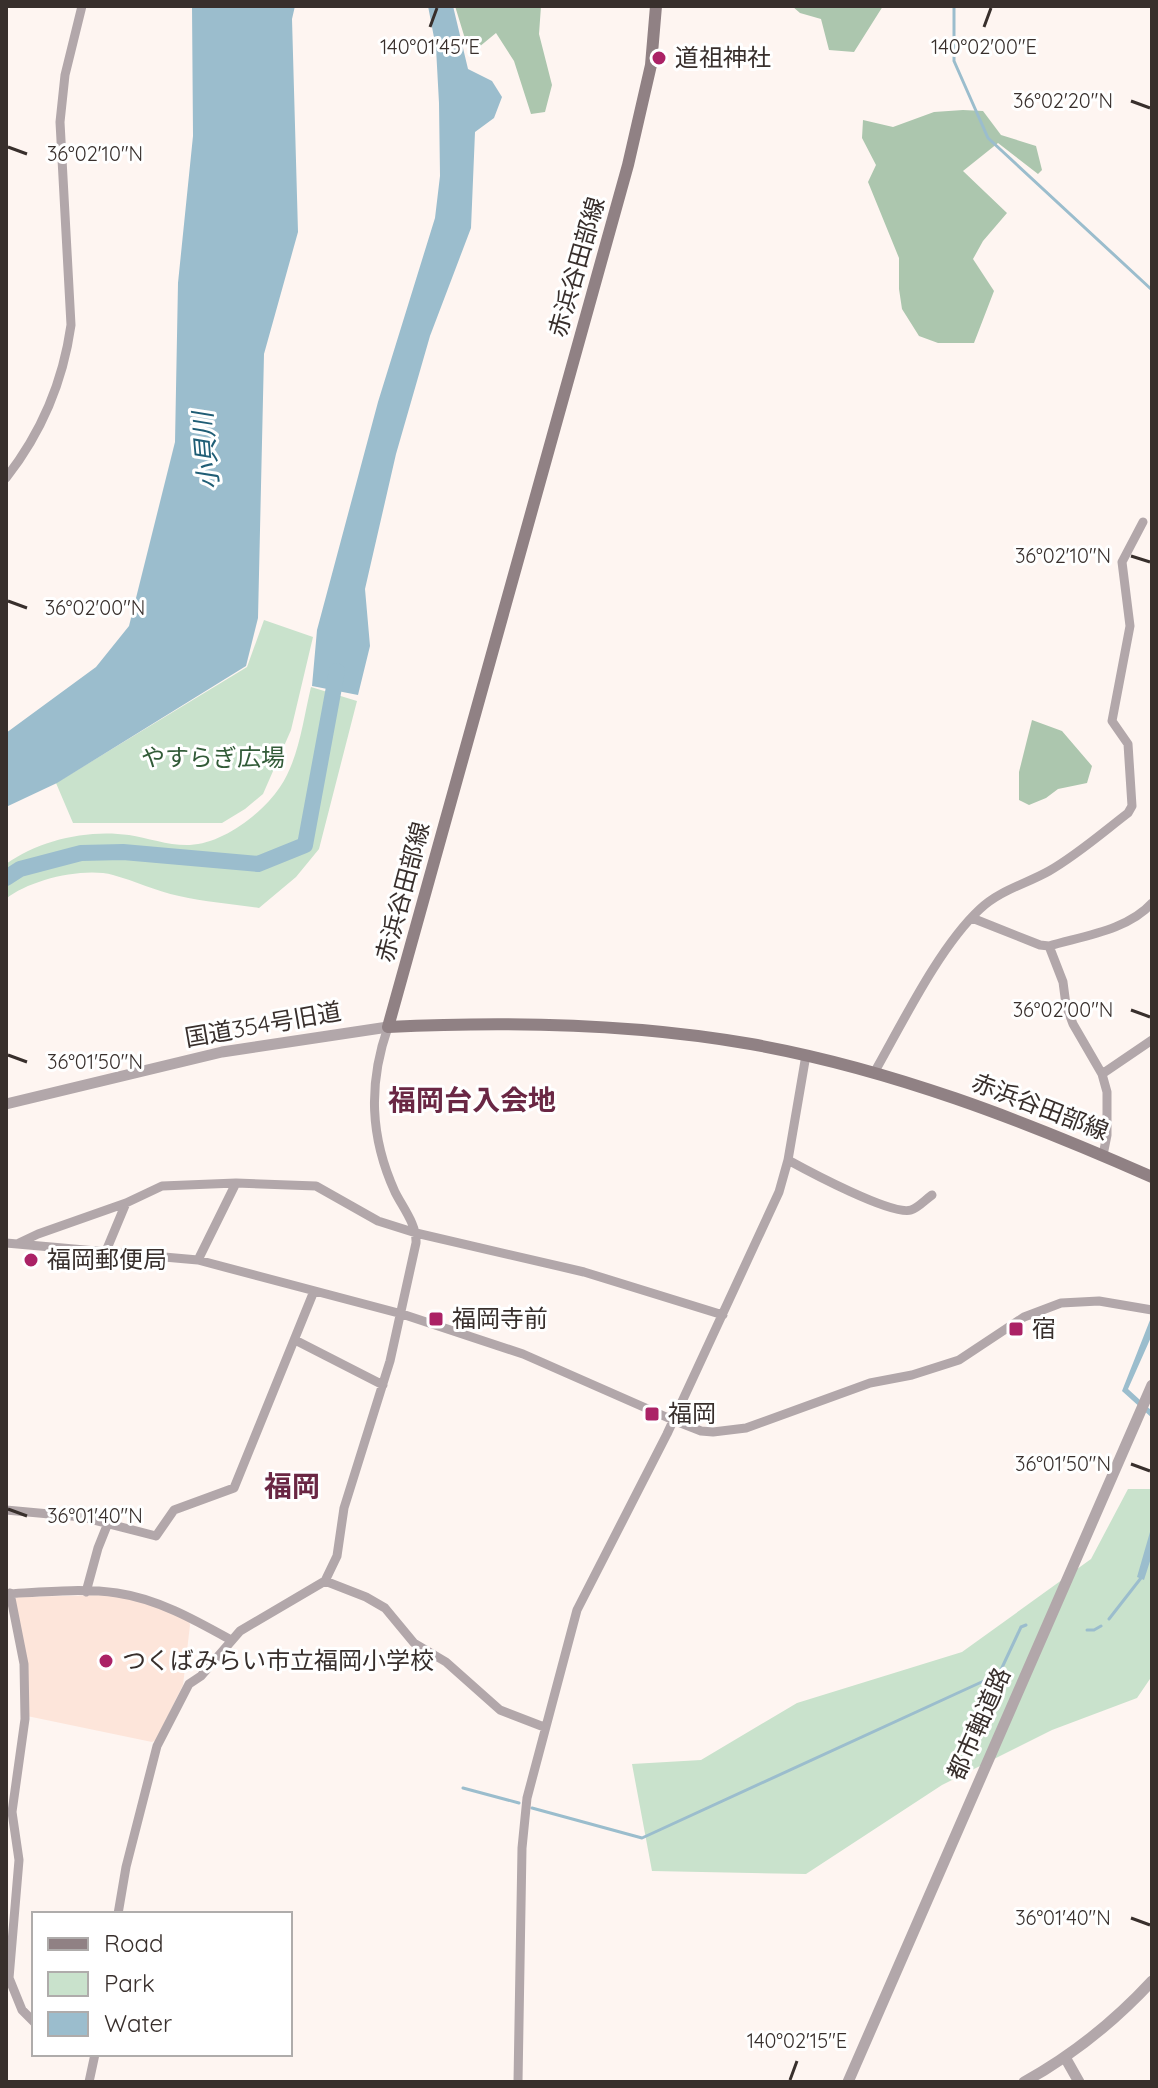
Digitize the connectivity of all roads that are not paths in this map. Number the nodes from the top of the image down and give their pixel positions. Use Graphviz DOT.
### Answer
graph roads {
  1 [pos="82,6"];
  2 [pos="656,6"];
  3 [pos="6,478"];
  4 [pos="1143,522"];
  5 [pos="1152,903"];
  6 [pos="972,918"];
  7 [pos="1049,946"];
  8 [pos="388,1027"];
  9 [pos="1152,1040"];
  10 [pos="806,1055"];
  11 [pos="874,1073"];
  12 [pos="1102,1074"];
  13 [pos="6,1104"];
  14 [pos="1103,1155"];
  15 [pos="788,1160"];
  16 [pos="1152,1177"];
  17 [pos="236,1183"];
  18 [pos="932,1195"];
  19 [pos="126,1203"];
  20 [pos="416,1233"];
  21 [pos="6,1243"];
  22 [pos="19,1243"];
  23 [pos="106,1251"];
  24 [pos="198,1260"];
  25 [pos="314,1291"];
  26 [pos="1152,1310"];
  27 [pos="402,1314"];
  28 [pos="723,1315"];
  29 [pos="295,1340"];
  30 [pos="383,1385"];
  31 [pos="1152,1385"];
  32 [pos="673,1420"];
  33 [pos="6,1510"];
  34 [pos="108,1523"];
  35 [pos="325,1581"];
  36 [pos="86,1592"];
  37 [pos="8,1594"];
  38 [pos="231,1640"];
  39 [pos="544,1727"];
  40 [pos="118,1912"];
  41 [pos="1152,1981"];
  42 [pos="32,2020"];
  43 [pos="95,2056"];
  44 [pos="1066,2059"];
  45 [pos="89,2082"];
  46 [pos="518,2082"];
  47 [pos="848,2082"];
  48 [pos="1024,2082"];
  49 [pos="1079,2082"];
  1 -- 3 [label="street"];
  2 -- 8 [label="main road, 赤浜谷田部線"];
  4 -- 6 [label="street"];
  5 -- 7 [label="street"];
  6 -- 7 [label="street"];
  6 -- 11 [label="street"];
  7 -- 12 [label="street"];
  8 -- 10 [label="main road, 赤浜谷田部線"];
  8 -- 13 [label="street, 国道354号旧道"];
  8 -- 20 [label="street"];
  9 -- 12 [label="street"];
  10 -- 11 [label="main road, 赤浜谷田部線"];
  10 -- 15 [label="street"];
  11 -- 14 [label="main road, 赤浜谷田部線"];
  12 -- 14 [label="street"];
  14 -- 16 [label="main road, 赤浜谷田部線"];
  15 -- 18 [label="street"];
  15 -- 28 [label="street"];
  17 -- 19 [label="street"];
  17 -- 20 [label="street"];
  17 -- 24 [label="street"];
  19 -- 22 [label="street"];
  19 -- 23 [label="street"];
  20 -- 27 [label="street"];
  20 -- 28 [label="street"];
  21 -- 22 [label="street"];
  22 -- 23 [label="street"];
  23 -- 24 [label="street"];
  24 -- 25 [label="street"];
  25 -- 27 [label="street"];
  25 -- 29 [label="street"];
  26 -- 32 [label="street"];
  27 -- 30 [label="street"];
  27 -- 32 [label="street"];
  28 -- 32 [label="street"];
  29 -- 30 [label="street"];
  29 -- 34 [label="street"];
  30 -- 35 [label="street"];
  31 -- 47 [label="street, 都市軸道路"];
  32 -- 39 [label="street"];
  33 -- 34 [label="street"];
  34 -- 36 [label="street"];
  35 -- 38 [label="street"];
  35 -- 39 [label="street"];
  36 -- 37 [label="street"];
  36 -- 38 [label="street"];
  37 -- 42 [label="street"];
  38 -- 40 [label="street"];
  39 -- 46 [label="street"];
  41 -- 44 [label="street"];
  43 -- 45 [label="street"];
  44 -- 48 [label="street"];
  44 -- 49 [label="street"];
}
